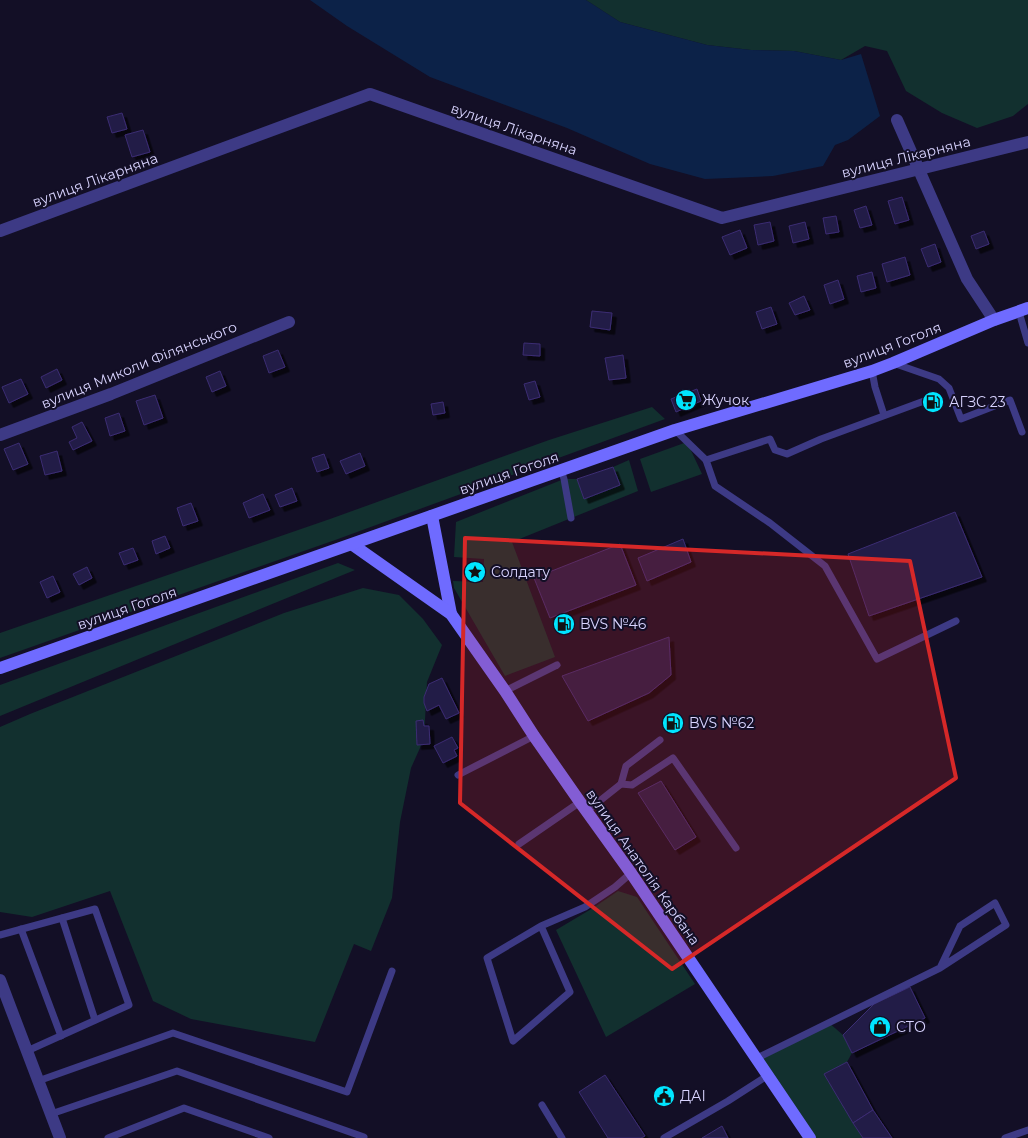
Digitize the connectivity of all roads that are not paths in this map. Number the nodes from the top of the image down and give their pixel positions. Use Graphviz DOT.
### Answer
graph roads {
  1 [pos="897,120"];
  2 [pos="1028,142"];
  3 [pos="919,170"];
  4 [pos="0,231"];
  5 [pos="1023,310"];
  6 [pos="994,320"];
  7 [pos="289,322"];
  8 [pos="1028,343"];
  9 [pos="893,363"];
  10 [pos="872,371"];
  11 [pos="924,401"];
  12 [pos="884,415"];
  13 [pos="675,430"];
  14 [pos="1022,432"];
  15 [pos="0,435"];
  16 [pos="706,460"];
  17 [pos="561,470"];
  18 [pos="432,516"];
  19 [pos="571,518"];
  20 [pos="353,545"];
  21 [pos="451,614"];
  22 [pos="956,621"];
  23 [pos="558,665"];
  24 [pos="0,668"];
  25 [pos="505,691"];
  26 [pos="534,736"];
  27 [pos="660,740"];
  28 [pos="458,775"];
  29 [pos="621,784"];
  30 [pos="583,807"];
  31 [pos="519,844"];
  32 [pos="736,848"];
  33 [pos="631,873"];
  34 [pos="62,918"];
  35 [pos="541,926"];
  36 [pos="21,929"];
  37 [pos="0,935"];
  38 [pos="940,968"];
  39 [pos="392,971"];
  40 [pos="0,980"];
  41 [pos="96,1020"];
  42 [pos="61,1036"];
  43 [pos="27,1051"];
  44 [pos="755,1059"];
  45 [pos="768,1076"];
  46 [pos="38,1081"];
  47 [pos="542,1105"];
  48 [pos="51,1114"];
  49 [pos="1028,1130"];
  50 [pos="364,1137"];
  51 [pos="60,1138"];
  52 [pos="108,1138"];
  53 [pos="269,1138"];
  54 [pos="562,1138"];
  55 [pos="664,1138"];
  56 [pos="810,1138"];
  57 [pos="1004,1138"];
  1 -- 3 [label="street"];
  2 -- 3 [label="street, вулиця Лікарняна"];
  3 -- 4 [label="street, вулиця Лікарняна"];
  3 -- 6 [label="street"];
  5 -- 6 [label="street, вулиця Гоголя"];
  5 -- 8 [label="lane"];
  6 -- 9 [label="street, вулиця Гоголя"];
  7 -- 15 [label="street, вулиця Миколи Філянського"];
  9 -- 10 [label="street, вулиця Гоголя"];
  9 -- 14 [label="lane"];
  10 -- 12 [label="lane"];
  10 -- 13 [label="street, вулиця Гоголя"];
  11 -- 12 [label="lane"];
  12 -- 16 [label="lane"];
  13 -- 16 [label="lane"];
  13 -- 17 [label="street, вулиця Гоголя"];
  16 -- 22 [label="lane"];
  17 -- 18 [label="street, вулиця Гоголя"];
  17 -- 19 [label="lane"];
  18 -- 20 [label="street, вулиця Гоголя"];
  18 -- 21 [label="street"];
  20 -- 21 [label="street"];
  20 -- 24 [label="street, вулиця Гоголя"];
  21 -- 25 [label="street, вулиця Анатолія Карбана"];
  23 -- 25 [label="lane"];
  25 -- 26 [label="street, вулиця Анатолія Карбана"];
  26 -- 28 [label="lane"];
  26 -- 30 [label="street, вулиця Анатолія Карбана"];
  27 -- 29 [label="lane"];
  29 -- 30 [label="lane"];
  29 -- 32 [label="lane"];
  30 -- 31 [label="lane"];
  30 -- 33 [label="street, вулиця Анатолія Карбана"];
  33 -- 35 [label="lane"];
  33 -- 44 [label="street, вулиця Анатолія Карбана"];
  34 -- 36 [label="lane"];
  34 -- 41 [label="lane"];
  34 -- 41 [label="lane"];
  35 -- 35 [label="lane"];
  36 -- 37 [label="lane"];
  36 -- 42 [label="lane"];
  38 -- 38 [label="lane"];
  38 -- 44 [label="lane"];
  39 -- 46 [label="lane"];
  40 -- 43 [label="street"];
  41 -- 42 [label="lane"];
  42 -- 43 [label="lane"];
  43 -- 46 [label="street"];
  44 -- 45 [label="street, вулиця Анатолія Карбана"];
  45 -- 55 [label="lane"];
  45 -- 56 [label="street, вулиця Анатолія Карбана"];
  46 -- 48 [label="street"];
  47 -- 54 [label="lane"];
  48 -- 50 [label="lane"];
  48 -- 51 [label="street"];
  49 -- 57 [label="lane"];
  52 -- 53 [label="lane"];
}
